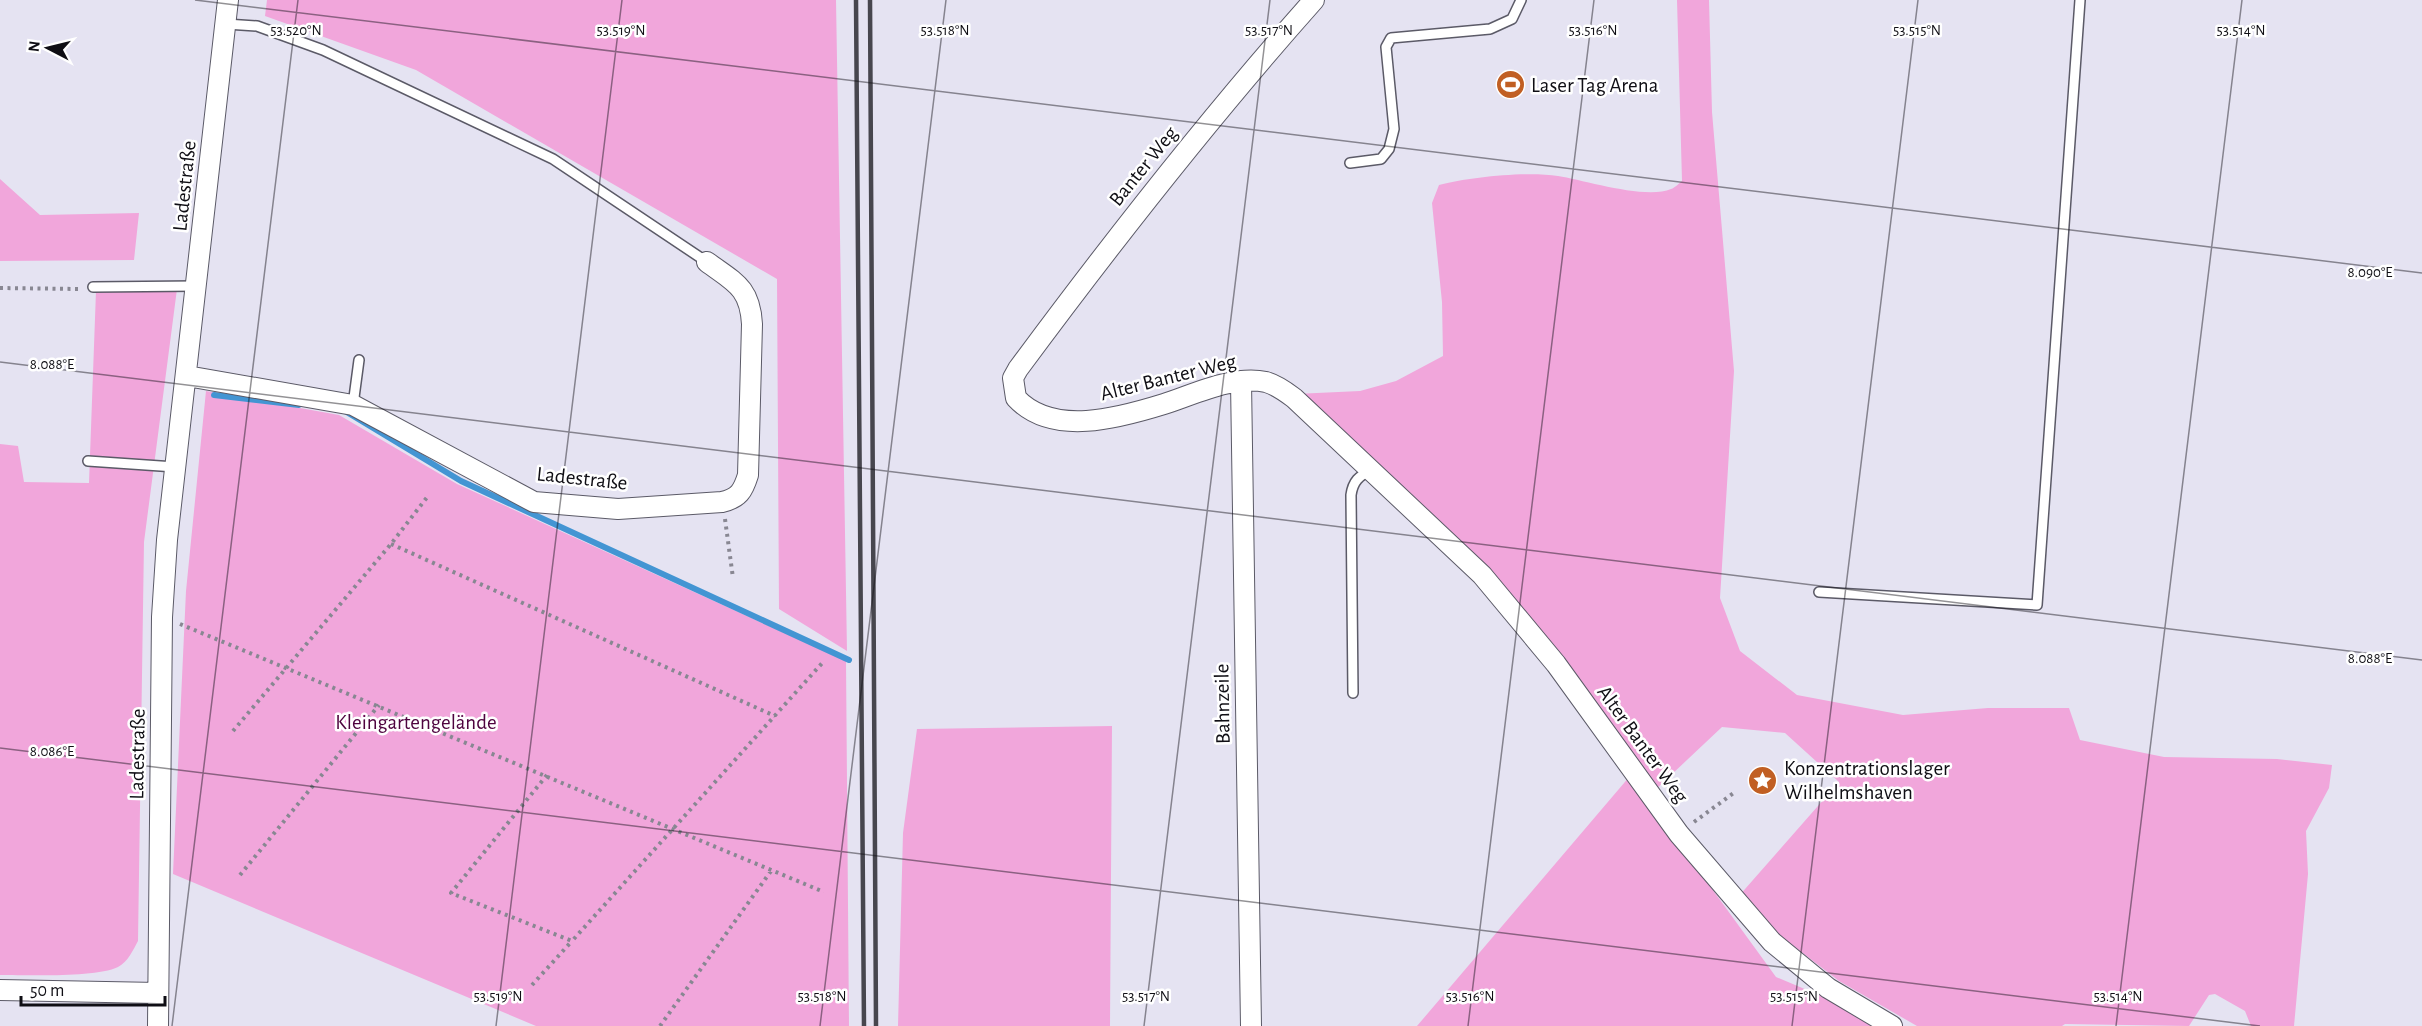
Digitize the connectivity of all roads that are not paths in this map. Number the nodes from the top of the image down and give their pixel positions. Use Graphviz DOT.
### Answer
graph roads {
  1 [pos="228,0"];
  2 [pos="1314,0"];
  3 [pos="1521,0"];
  4 [pos="2080,0"];
  5 [pos="226,24"];
  6 [pos="1350,163"];
  7 [pos="707,262"];
  8 [pos="197,286"];
  9 [pos="93,287"];
  10 [pos="358,360"];
  11 [pos="1018,369"];
  12 [pos="187,376"];
  13 [pos="1241,382"];
  14 [pos="353,405"];
  15 [pos="88,461"];
  16 [pos="176,467"];
  17 [pos="1371,470"];
  18 [pos="1819,592"];
  19 [pos="1353,693"];
  20 [pos="0,990"];
  21 [pos="158,993"];
  22 [pos="158,1026"];
  23 [pos="1251,1026"];
  24 [pos="1892,1026"];
  1 -- 5 [label="street, Ladestraße"];
  2 -- 11 [label="street, Banter Weg"];
  3 -- 6 [label="lane"];
  4 -- 18 [label="lane"];
  5 -- 7 [label="lane"];
  5 -- 8 [label="street, Ladestraße"];
  7 -- 14 [label="street, Ladestraße"];
  8 -- 9 [label="lane"];
  8 -- 12 [label="street, Ladestraße"];
  10 -- 14 [label="lane"];
  11 -- 13 [label="street, Alter Banter Weg"];
  12 -- 14 [label="street, Ladestraße"];
  12 -- 16 [label="street, Ladestraße"];
  13 -- 17 [label="street, Alter Banter Weg"];
  13 -- 23 [label="street, Bahnzeile"];
  15 -- 16 [label="lane"];
  16 -- 21 [label="street, Ladestraße"];
  17 -- 19 [label="lane"];
  17 -- 24 [label="street, Alter Banter Weg"];
  20 -- 21 [label="street"];
  21 -- 22 [label="street, Ladestraße"];
}
